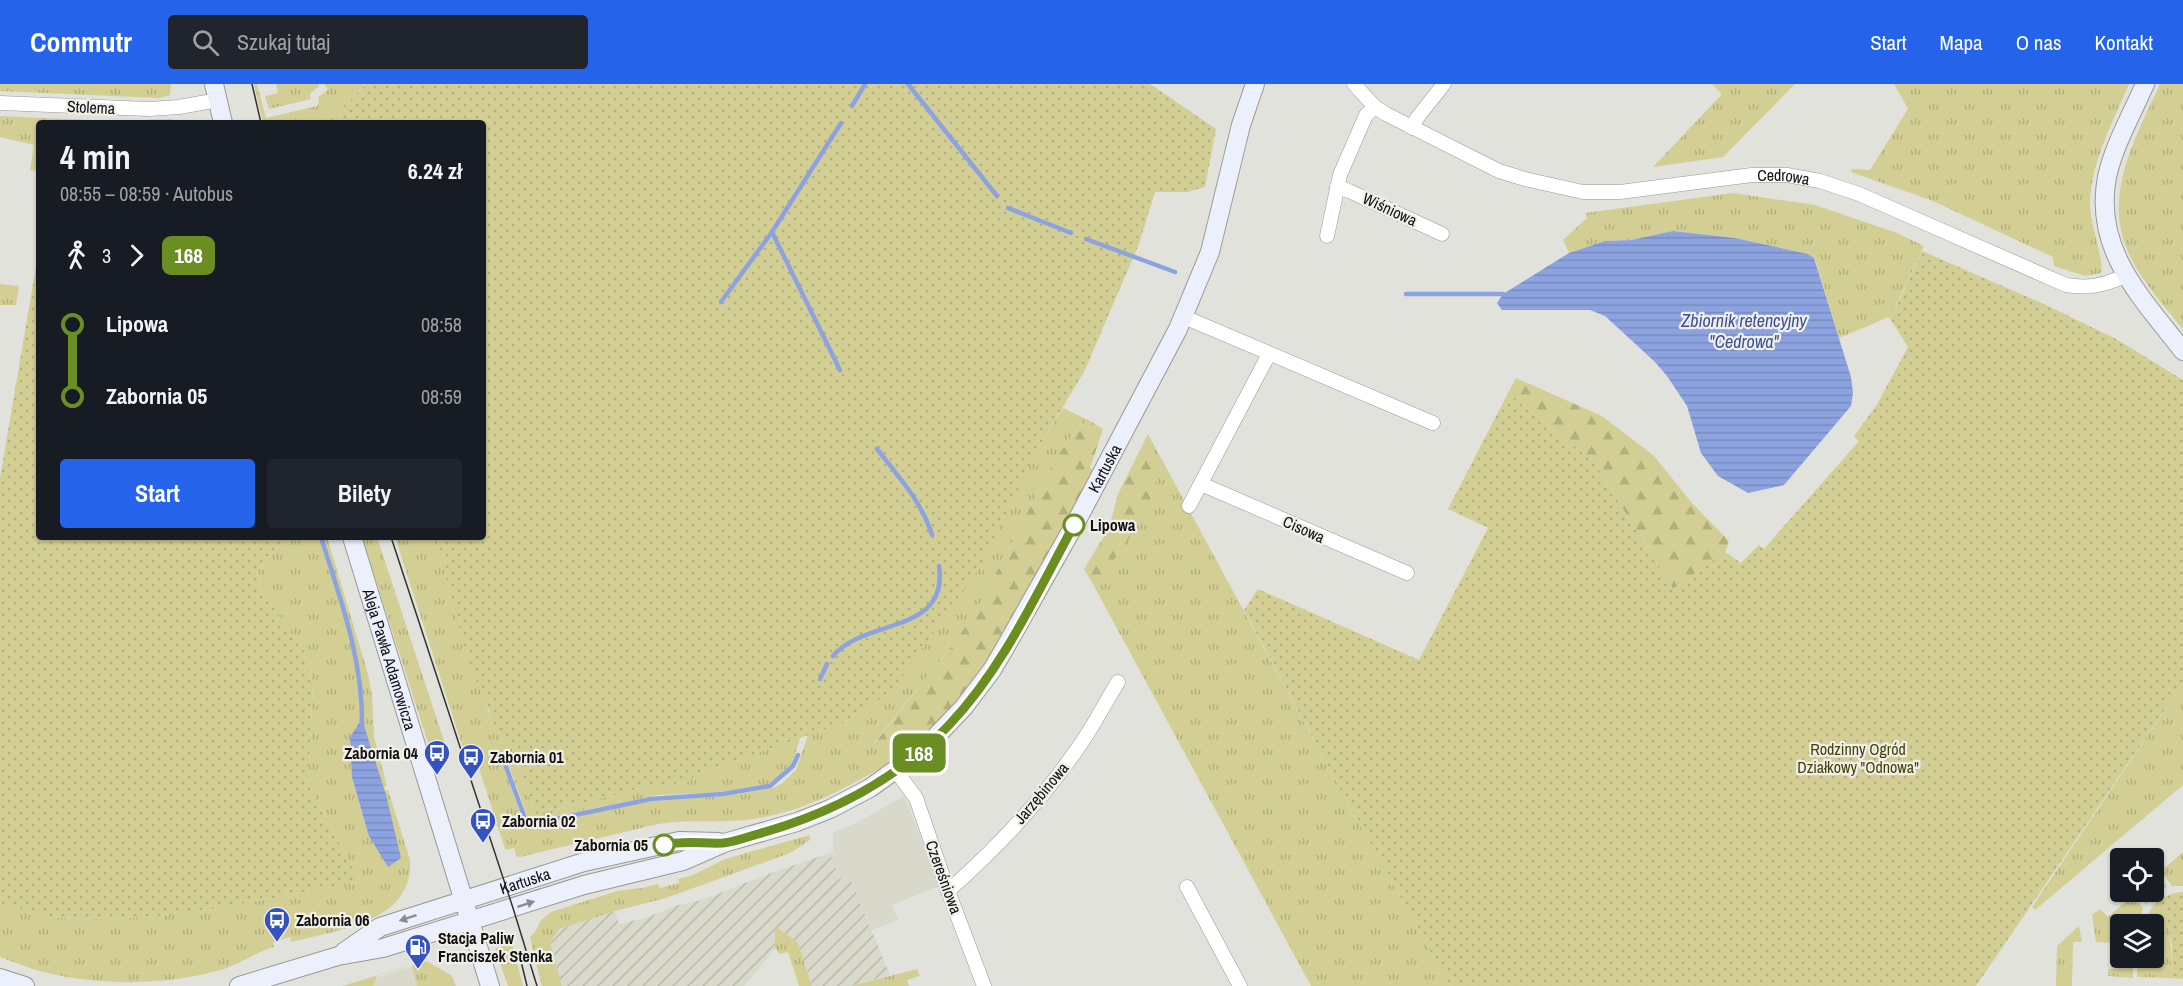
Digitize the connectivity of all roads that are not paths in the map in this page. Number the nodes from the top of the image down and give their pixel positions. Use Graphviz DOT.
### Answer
graph roads {
  1 [pos="1256,84"];
  2 [pos="1354,84"];
  3 [pos="1444,84"];
  4 [pos="2145,84"];
  5 [pos="216,92"];
  6 [pos="0,103"];
  7 [pos="1375,107"];
  8 [pos="222,120"];
  9 [pos="1412,128"];
  10 [pos="1337,187"];
  11 [pos="1442,234"];
  12 [pos="1327,236"];
  13 [pos="2125,276"];
  14 [pos="1184,317"];
  15 [pos="2183,351"];
  16 [pos="1269,354"];
  17 [pos="1433,423"];
  18 [pos="1201,484"];
  19 [pos="1189,506"];
  20 [pos="353,540"];
  21 [pos="1407,573"];
  22 [pos="1118,682"];
  23 [pos="896,771"];
  24 [pos="724,843"];
  25 [pos="1187,887"];
  26 [pos="948,891"];
  27 [pos="464,900"];
  28 [pos="470,921"];
  29 [pos="338,956"];
  30 [pos="0,978"];
  31 [pos="25,986"];
  32 [pos="239,986"];
  33 [pos="490,986"];
  34 [pos="984,986"];
  35 [pos="1240,986"];
  1 -- 14 [label="street, Kartuska"];
  2 -- 7 [label="street, Cedrowa"];
  3 -- 9 [label="street"];
  4 -- 13 [label="street"];
  5 -- 6 [label="street, Stolema"];
  5 -- 8 [label="street"];
  7 -- 9 [label="street, Cedrowa"];
  7 -- 10 [label="street"];
  9 -- 13 [label="street, Cedrowa"];
  10 -- 11 [label="street, Wiśniowa"];
  10 -- 12 [label="street"];
  13 -- 15 [label="street"];
  14 -- 16 [label="street"];
  14 -- 23 [label="street, Kartuska"];
  16 -- 17 [label="street"];
  16 -- 18 [label="street"];
  18 -- 19 [label="street"];
  18 -- 21 [label="street, Cisowa"];
  20 -- 27 [label="street, Aleja Pawła Adamowicza"];
  22 -- 26 [label="street, Jarzębinowa"];
  23 -- 24 [label="street, Kartuska"];
  23 -- 26 [label="street, Czereśniowa"];
  24 -- 27 [label="street, Kartuska"];
  28 -- 24 [label="street, Kartuska, one-way"];
  25 -- 35 [label="street"];
  26 -- 34 [label="street, Czereśniowa"];
  27 -- 28 [label="street, Aleja Pawła Adamowicza"];
  27 -- 29 [label="street, Kartuska, one-way"];
  28 -- 29 [label="street, Kartuska"];
  28 -- 33 [label="street, Aleja Pawła Adamowicza"];
  29 -- 32 [label="street, Kartuska"];
  30 -- 31 [label="street"];
}
